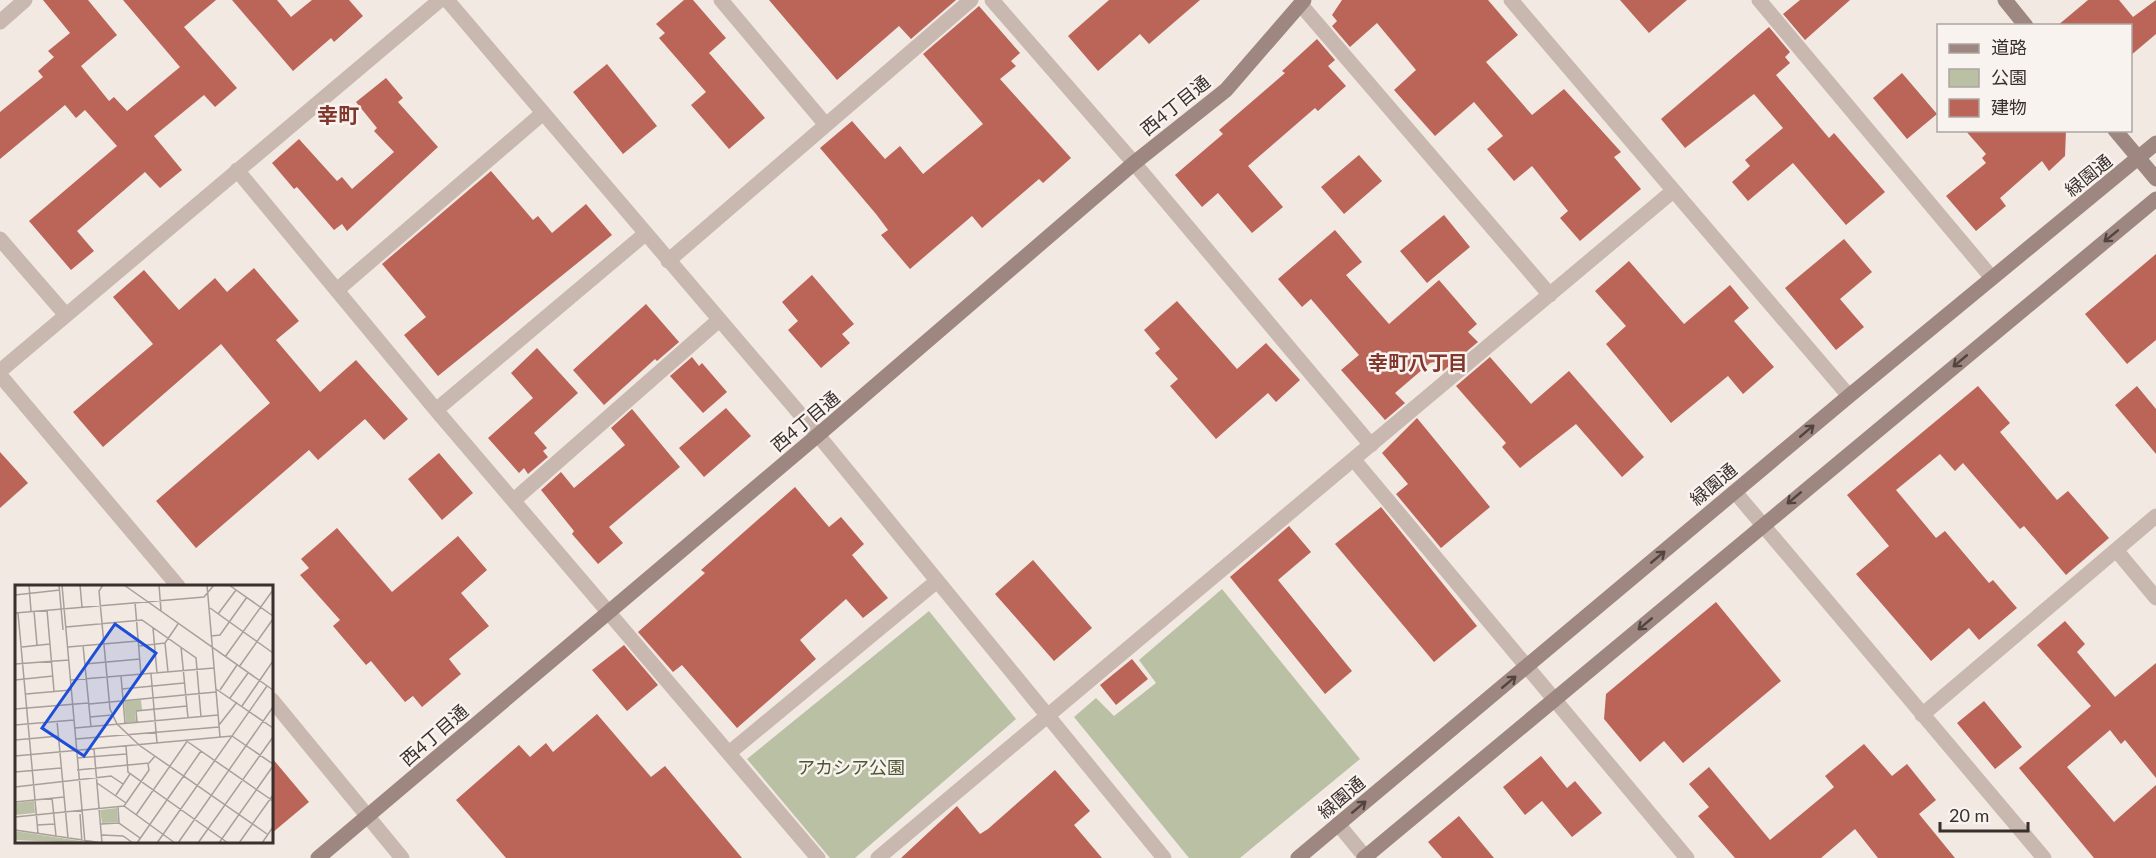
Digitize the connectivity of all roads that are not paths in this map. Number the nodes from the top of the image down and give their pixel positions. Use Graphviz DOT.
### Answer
graph roads {
  1 [pos="26,0"];
  2 [pos="440,0"];
  3 [pos="447,0"];
  4 [pos="721,0"];
  5 [pos="971,0"];
  6 [pos="992,0"];
  7 [pos="1511,0"];
  8 [pos="1759,0"];
  9 [pos="2005,0"];
  10 [pos="1303,3"];
  11 [pos="0,22"];
  12 [pos="2024,24"];
  13 [pos="543,113"];
  14 [pos="826,124"];
  15 [pos="2117,132"];
  16 [pos="2156,143"];
  17 [pos="2139,158"];
  18 [pos="1134,163"];
  19 [pos="237,170"];
  20 [pos="2156,179"];
  21 [pos="1673,191"];
  22 [pos="2156,199"];
  23 [pos="645,234"];
  24 [pos="0,238"];
  25 [pos="668,261"];
  26 [pos="1992,278"];
  27 [pos="337,290"];
  28 [pos="1550,295"];
  29 [pos="65,314"];
  30 [pos="719,320"];
  31 [pos="0,373"];
  32 [pos="1850,396"];
  33 [pos="436,410"];
  34 [pos="818,435"];
  35 [pos="1371,445"];
  36 [pos="1354,460"];
  37 [pos="1735,492"];
  38 [pos="514,500"];
  39 [pos="2156,516"];
  40 [pos="1762,525"];
  41 [pos="2116,550"];
  42 [pos="937,581"];
  43 [pos="177,585"];
  44 [pos="2156,598"];
  45 [pos="609,611"];
  46 [pos="1527,667"];
  47 [pos="1554,700"];
  48 [pos="273,701"];
  49 [pos="1922,715"];
  50 [pos="1048,718"];
  51 [pos="729,753"];
  52 [pos="368,817"];
  53 [pos="1338,824"];
  54 [pos="318,858"];
  55 [pos="402,858"];
  56 [pos="818,858"];
  57 [pos="878,858"];
  58 [pos="1164,858"];
  59 [pos="1298,858"];
  60 [pos="1366,858"];
  61 [pos="1687,858"];
  62 [pos="2044,858"];
  1 -- 11 [label="street"];
  2 -- 19 [label="street"];
  3 -- 13 [label="street"];
  4 -- 14 [label="street"];
  5 -- 14 [label="street"];
  6 -- 18 [label="street"];
  7 -- 21 [label="street"];
  8 -- 26 [label="street"];
  9 -- 12 [label="street"];
  10 -- 18 [label="street, 西4丁目通"];
  10 -- 28 [label="street"];
  13 -- 23 [label="street"];
  13 -- 27 [label="street"];
  14 -- 25 [label="street"];
  15 -- 17 [label="street"];
  16 -- 17 [label="street, 緑園通"];
  17 -- 20 [label="street"];
  17 -- 26 [label="street, 緑園通"];
  18 -- 34 [label="street, 西4丁目通"];
  18 -- 35 [label="street"];
  19 -- 27 [label="street"];
  19 -- 29 [label="street"];
  21 -- 28 [label="street"];
  21 -- 32 [label="street"];
  22 -- 40 [label="street, one-way"];
  23 -- 25 [label="street"];
  23 -- 33 [label="street"];
  24 -- 29 [label="street"];
  25 -- 30 [label="street"];
  26 -- 32 [label="street, 緑園通"];
  27 -- 33 [label="street"];
  28 -- 35 [label="street"];
  29 -- 31 [label="street"];
  30 -- 34 [label="street"];
  30 -- 38 [label="street"];
  31 -- 43 [label="street"];
  37 -- 32 [label="street, 緑園通, one-way"];
  33 -- 38 [label="street"];
  34 -- 42 [label="street"];
  34 -- 45 [label="street, 西4丁目通"];
  35 -- 36 [label="street"];
  36 -- 46 [label="street"];
  36 -- 50 [label="street"];
  37 -- 40 [label="street"];
  46 -- 37 [label="street, 緑園通, one-way"];
  38 -- 45 [label="street"];
  39 -- 41 [label="street"];
  40 -- 47 [label="street, one-way"];
  40 -- 49 [label="street"];
  41 -- 44 [label="street"];
  41 -- 49 [label="street"];
  42 -- 50 [label="street"];
  42 -- 51 [label="street"];
  45 -- 51 [label="street"];
  45 -- 52 [label="street, 西4丁目通"];
  46 -- 47 [label="street"];
  53 -- 46 [label="street, 緑園通, one-way"];
  47 -- 60 [label="street"];
  47 -- 61 [label="street"];
  48 -- 52 [label="street"];
  49 -- 62 [label="street"];
  50 -- 57 [label="street"];
  50 -- 58 [label="street"];
  51 -- 56 [label="street"];
  52 -- 54 [label="street, 西4丁目通"];
  52 -- 55 [label="street"];
  53 -- 59 [label="street, 緑園通"];
  53 -- 60 [label="street"];
}
